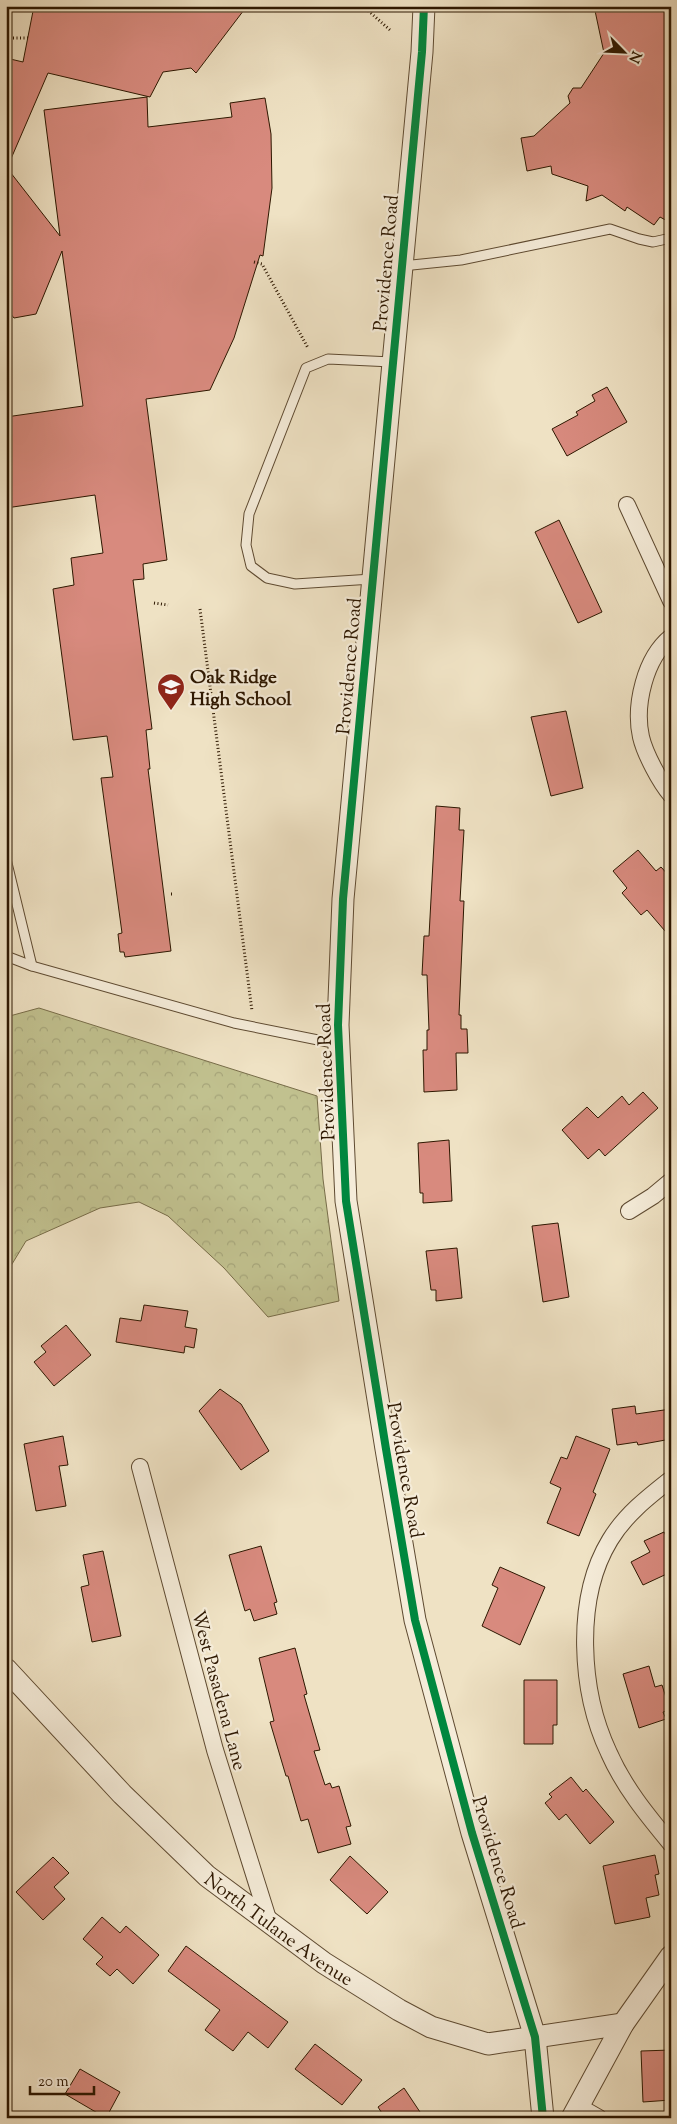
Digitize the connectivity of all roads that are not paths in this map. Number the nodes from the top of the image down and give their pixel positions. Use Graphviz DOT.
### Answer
graph roads {
  1 [pos="424,6"];
  2 [pos="671,238"];
  3 [pos="402,266"];
  4 [pos="392,362"];
  5 [pos="627,504"];
  6 [pos="373,579"];
  7 [pos="671,601"];
  8 [pos="671,637"];
  9 [pos="671,795"];
  10 [pos="6,859"];
  11 [pos="6,956"];
  12 [pos="32,966"];
  13 [pos="338,1044"];
  14 [pos="671,1181"];
  15 [pos="629,1211"];
  16 [pos="140,1468"];
  17 [pos="671,1478"];
  18 [pos="6,1669"];
  19 [pos="671,1844"];
  20 [pos="269,1922"];
  21 [pos="671,1956"];
  22 [pos="623,2024"];
  23 [pos="535,2037"];
  24 [pos="576,2112"];
  25 [pos="543,2118"];
  26 [pos="599,2118"];
  1 -- 3 [label="street, Providence Road"];
  2 -- 3 [label="lane"];
  3 -- 4 [label="street, Providence Road"];
  4 -- 6 [label="street, Providence Road"];
  4 -- 6 [label="lane"];
  5 -- 7 [label="street"];
  6 -- 13 [label="street, Providence Road"];
  8 -- 9 [label="street"];
  10 -- 12 [label="lane"];
  11 -- 12 [label="lane"];
  12 -- 13 [label="lane"];
  13 -- 23 [label="street, Providence Road"];
  14 -- 15 [label="street"];
  16 -- 20 [label="street, West Pasadena Lane"];
  17 -- 19 [label="street"];
  18 -- 20 [label="street, North Tulane Avenue"];
  20 -- 23 [label="street, North Tulane Avenue"];
  21 -- 22 [label="street"];
  22 -- 23 [label="street, North Tulane Avenue"];
  22 -- 24 [label="street"];
  23 -- 25 [label="street, Providence Road"];
  24 -- 26 [label="street"];
}
